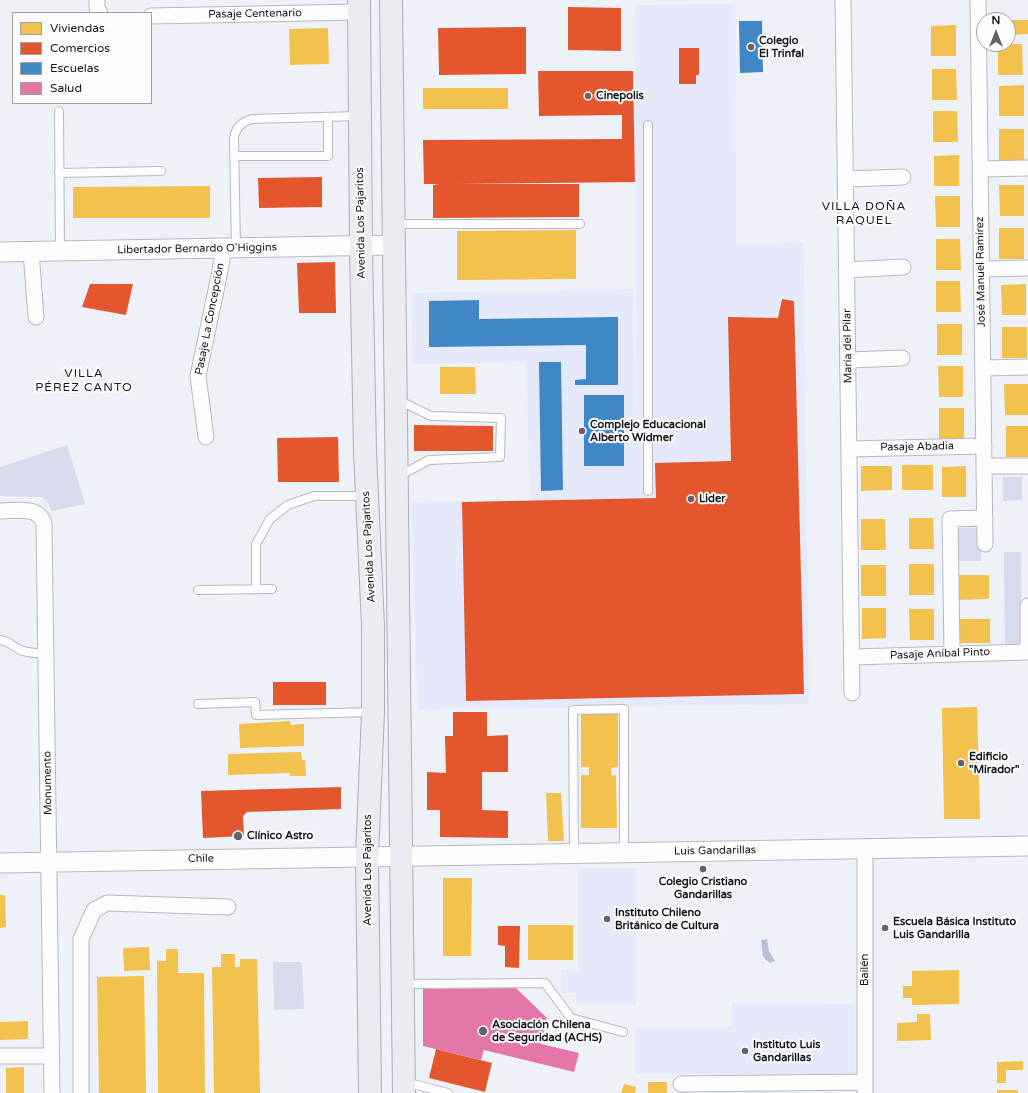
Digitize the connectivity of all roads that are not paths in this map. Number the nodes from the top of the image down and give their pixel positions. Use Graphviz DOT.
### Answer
graph roads {
  1 [pos="97,0"];
  2 [pos="391,0"];
  3 [pos="843,0"];
  4 [pos="978,0"];
  5 [pos="359,6"];
  6 [pos="99,12"];
  7 [pos="152,16"];
  8 [pos="59,111"];
  9 [pos="360,116"];
  10 [pos="328,117"];
  11 [pos="648,124"];
  12 [pos="234,156"];
  13 [pos="1028,168"];
  14 [pos="980,169"];
  15 [pos="161,171"];
  16 [pos="59,173"];
  17 [pos="903,177"];
  18 [pos="845,179"];
  19 [pos="580,224"];
  20 [pos="394,235"];
  21 [pos="361,246"];
  22 [pos="230,248"];
  23 [pos="60,251"];
  24 [pos="0,252"];
  25 [pos="31,252"];
  26 [pos="903,267"];
  27 [pos="1028,268"];
  28 [pos="982,269"];
  29 [pos="846,270"];
  30 [pos="36,317"];
  31 [pos="902,358"];
  32 [pos="848,360"];
  33 [pos="1028,367"];
  34 [pos="983,368"];
  35 [pos="395,398"];
  36 [pos="206,437"];
  37 [pos="984,446"];
  38 [pos="849,449"];
  39 [pos="984,466"];
  40 [pos="1028,466"];
  41 [pos="396,478"];
  42 [pos="648,491"];
  43 [pos="366,496"];
  44 [pos="0,511"];
  45 [pos="985,518"];
  46 [pos="985,544"];
  47 [pos="256,589"];
  48 [pos="272,589"];
  49 [pos="198,590"];
  50 [pos="1028,606"];
  51 [pos="0,640"];
  52 [pos="1028,652"];
  53 [pos="952,653"];
  54 [pos="46,654"];
  55 [pos="852,657"];
  56 [pos="852,693"];
  57 [pos="198,704"];
  58 [pos="373,712"];
  59 [pos="1028,846"];
  60 [pos="865,848"];
  61 [pos="574,853"];
  62 [pos="624,853"];
  63 [pos="401,856"];
  64 [pos="367,857"];
  65 [pos="49,862"];
  66 [pos="0,863"];
  67 [pos="228,907"];
  68 [pos="403,984"];
  69 [pos="623,1032"];
  70 [pos="0,1056"];
  71 [pos="52,1056"];
  72 [pos="681,1084"];
  73 [pos="404,1087"];
  74 [pos="865,1088"];
  75 [pos="52,1093"];
  76 [pos="81,1093"];
  77 [pos="370,1093"];
  78 [pos="448,1093"];
  1 -- 6 [label="street"];
  2 -- 20 [label="main road"];
  3 -- 18 [label="street, María del Pilar"];
  4 -- 14 [label="street, José Manuel Ramírez"];
  5 -- 7 [label="street, Pasaje Centenario"];
  5 -- 9 [label="main road, Avenida Los Pajaritos"];
  8 -- 16 [label="lane"];
  9 -- 10 [label="lane"];
  9 -- 21 [label="main road, Avenida Los Pajaritos"];
  10 -- 12 [label="lane"];
  10 -- 12 [label="lane"];
  11 -- 42 [label="lane"];
  12 -- 22 [label="lane"];
  13 -- 14 [label="street"];
  14 -- 28 [label="street, José Manuel Ramírez"];
  15 -- 16 [label="lane"];
  16 -- 23 [label="lane"];
  17 -- 18 [label="street"];
  18 -- 29 [label="street, María del Pilar"];
  19 -- 20 [label="lane"];
  20 -- 21 [label="street, Libertador Bernardo O'Higgins"];
  20 -- 35 [label="main road"];
  21 -- 22 [label="street, Libertador Bernardo O'Higgins"];
  21 -- 43 [label="main road, Avenida Los Pajaritos"];
  22 -- 23 [label="street, Libertador Bernardo O'Higgins"];
  22 -- 36 [label="street, Pasaje La Concepción"];
  23 -- 25 [label="street, Libertador Bernardo O'Higgins"];
  24 -- 25 [label="street, Libertador Bernardo O'Higgins"];
  25 -- 30 [label="street"];
  26 -- 29 [label="street"];
  27 -- 28 [label="street"];
  28 -- 34 [label="street, José Manuel Ramírez"];
  29 -- 32 [label="street, María del Pilar"];
  31 -- 32 [label="street"];
  32 -- 38 [label="street, María del Pilar"];
  33 -- 34 [label="street"];
  34 -- 37 [label="street, José Manuel Ramírez"];
  35 -- 41 [label="main road"];
  35 -- 41 [label="lane"];
  37 -- 38 [label="street, Pasaje Abadia"];
  37 -- 39 [label="street, José Manuel Ramírez"];
  38 -- 55 [label="street, María del Pilar"];
  39 -- 40 [label="street"];
  39 -- 45 [label="street, José Manuel Ramírez"];
  41 -- 63 [label="main road"];
  43 -- 47 [label="lane"];
  43 -- 58 [label="main road, Avenida Los Pajaritos"];
  44 -- 54 [label="street, Monumento"];
  45 -- 46 [label="street, José Manuel Ramírez"];
  45 -- 53 [label="street"];
  47 -- 48 [label="lane"];
  47 -- 49 [label="lane"];
  50 -- 52 [label="street"];
  51 -- 54 [label="lane"];
  52 -- 53 [label="street, Pasaje Aníbal Pinto"];
  53 -- 55 [label="street, Pasaje Aníbal Pinto"];
  54 -- 65 [label="street, Monumento"];
  55 -- 56 [label="street, María del Pilar"];
  57 -- 58 [label="lane"];
  58 -- 64 [label="main road, Avenida Los Pajaritos"];
  59 -- 60 [label="street, Luis Gandarillas"];
  60 -- 62 [label="street, Luis Gandarillas"];
  60 -- 74 [label="street, Bailén"];
  61 -- 62 [label="street, Luis Gandarillas"];
  61 -- 62 [label="lane"];
  61 -- 63 [label="street, Luis Gandarillas"];
  63 -- 64 [label="street, Chile"];
  63 -- 68 [label="main road"];
  64 -- 65 [label="street, Chile"];
  64 -- 77 [label="main road, Avenida Los Pajaritos"];
  65 -- 66 [label="street, Chile"];
  65 -- 71 [label="street, Monumento"];
  67 -- 76 [label="street"];
  68 -- 69 [label="lane"];
  68 -- 73 [label="main road"];
  70 -- 71 [label="street"];
  71 -- 75 [label="street, Monumento"];
  72 -- 74 [label="street"];
  73 -- 78 [label="lane"];
}
